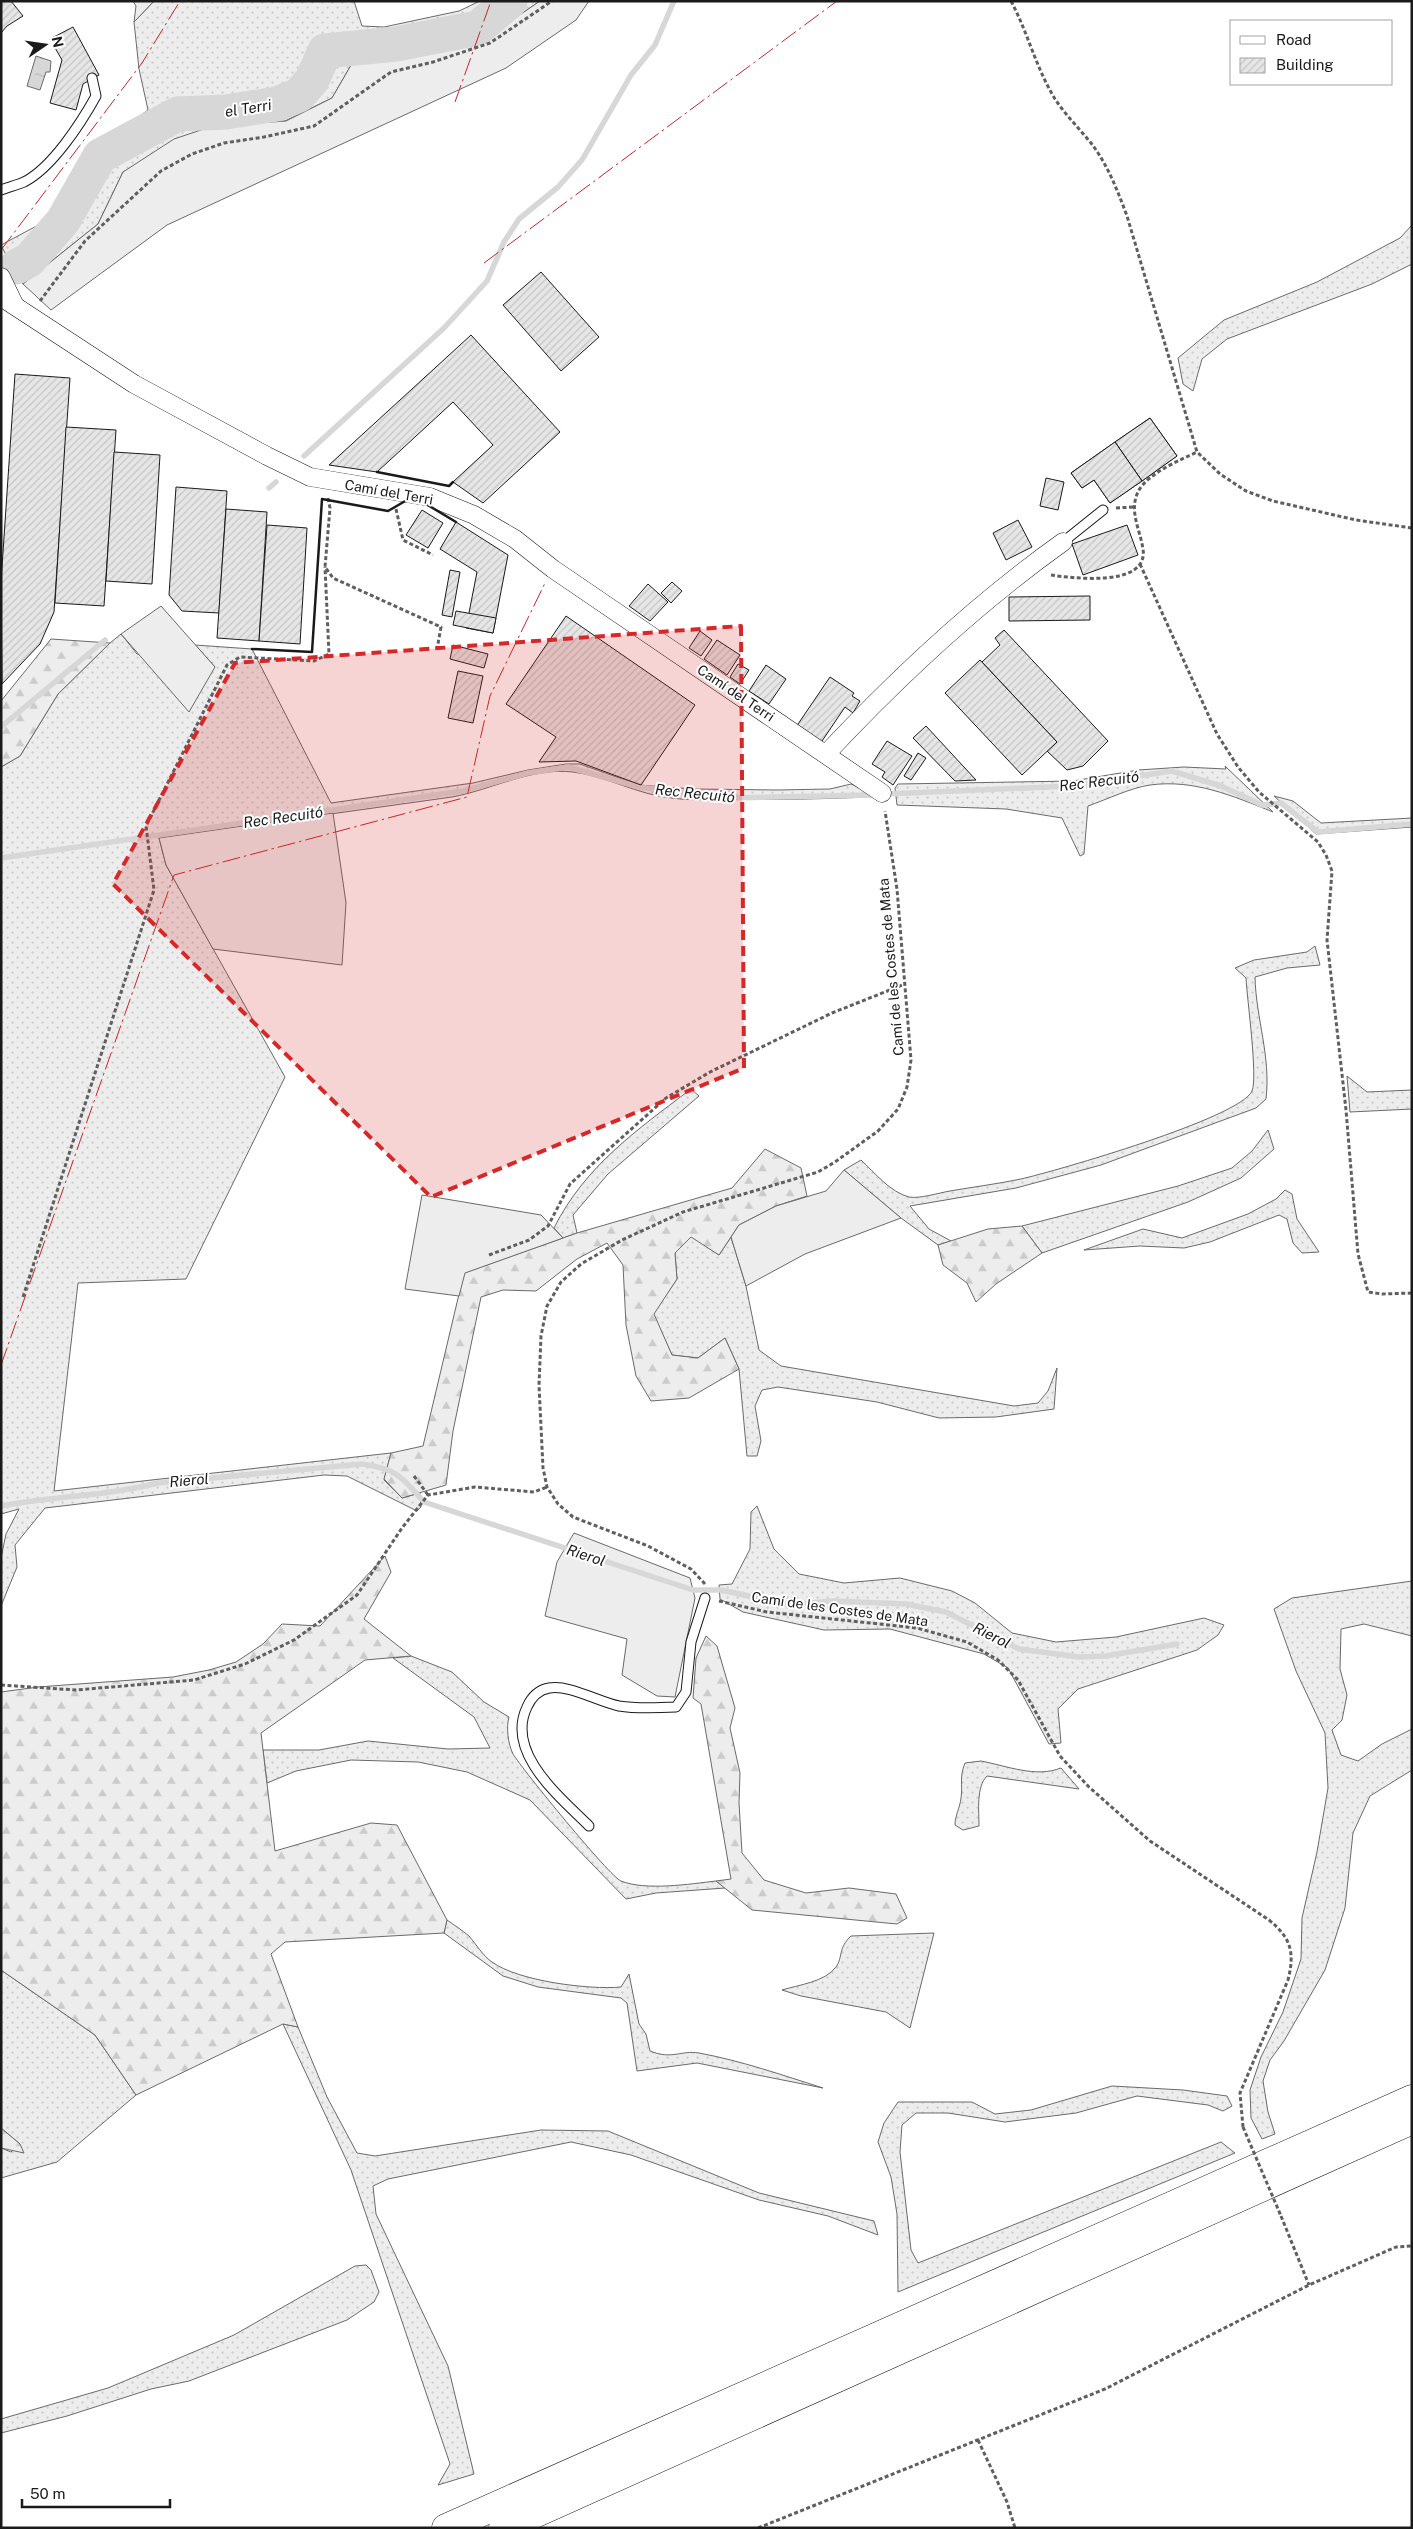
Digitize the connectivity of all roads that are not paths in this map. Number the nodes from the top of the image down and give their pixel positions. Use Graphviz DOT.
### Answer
graph roads {
  1 [pos="92,78"];
  2 [pos="1,190"];
  3 [pos="1,277"];
  4 [pos="8,302"];
  5 [pos="1103,510"];
  6 [pos="1063,542"];
  7 [pos="826,754"];
  8 [pos="882,793"];
  9 [pos="704,1598"];
  10 [pos="589,1826"];
  11 [pos="1412,2099"];
  12 [pos="1412,2120"];
  13 [pos="446,2528"];
  14 [pos="503,2528"];
  1 -- 2 [label="lane"];
  3 -- 4 [label="street, Camí del Terri"];
  4 -- 7 [label="street, Camí del Terri"];
  5 -- 6 [label="lane"];
  6 -- 7 [label="street"];
  7 -- 8 [label="street, Camí del Terri"];
  9 -- 10 [label="lane"];
  11 -- 13 [label="highway"];
  12 -- 14 [label="highway"];
}
